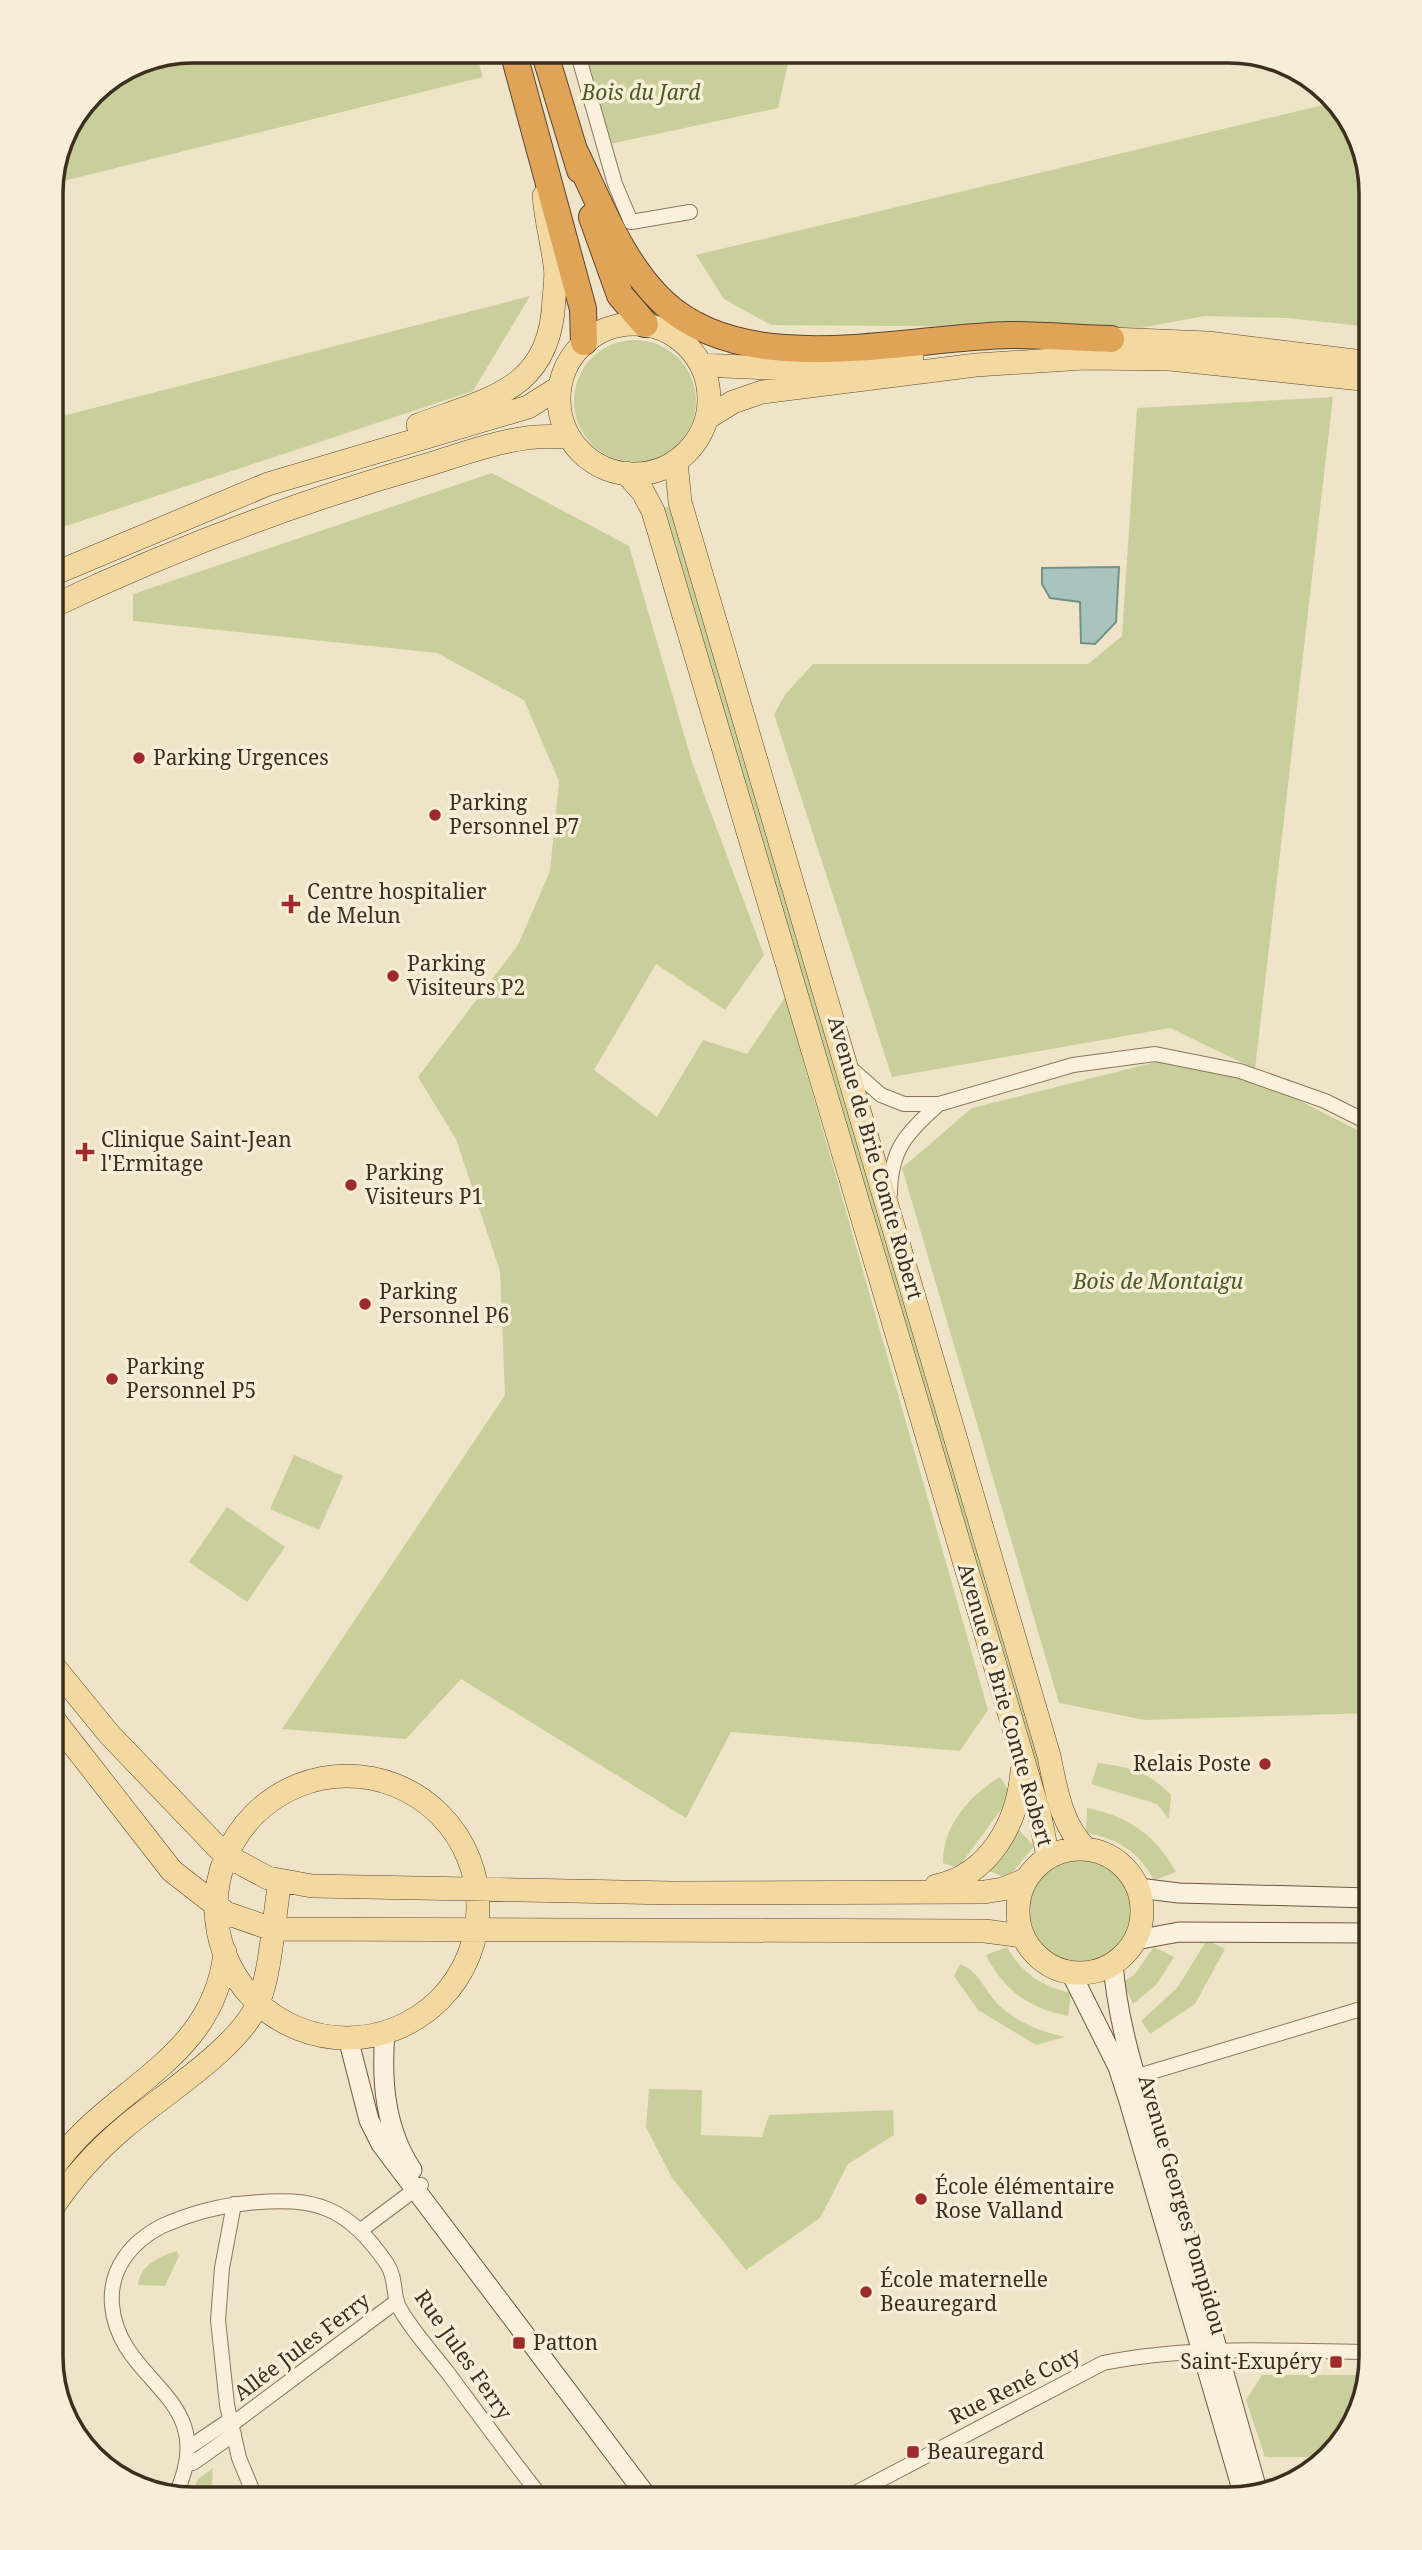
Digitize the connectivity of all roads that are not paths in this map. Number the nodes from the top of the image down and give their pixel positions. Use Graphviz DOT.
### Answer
graph roads {
  1 [pos="517,63"];
  2 [pos="548,63"];
  3 [pos="580,63"];
  4 [pos="534,121"];
  5 [pos="575,152"];
  6 [pos="690,212"];
  7 [pos="645,324"];
  8 [pos="1111,339"];
  9 [pos="584,342"];
  10 [pos="1359,362"];
  11 [pos="701,365"];
  12 [pos="1359,379"];
  13 [pos="560,387"];
  14 [pos="707,418"];
  15 [pos="570,438"];
  16 [pos="676,461"];
  17 [pos="626,473"];
  18 [pos="284,480"];
  19 [pos="63,570"];
  20 [pos="63,602"];
  21 [pos="848,1066"];
  22 [pos="939,1104"];
  23 [pos="1359,1118"];
  24 [pos="890,1208"];
  25 [pos="63,1677"];
  26 [pos="63,1731"];
  27 [pos="1023,1766"];
  28 [pos="1086,1849"];
  29 [pos="1048,1857"];
  30 [pos="235,1862"];
  31 [pos="1025,1880"];
  32 [pos="280,1881"];
  33 [pos="1139,1888"];
  34 [pos="916,1892"];
  35 [pos="1359,1898"];
  36 [pos="226,1913"];
  37 [pos="272,1929"];
  38 [pos="1359,1933"];
  39 [pos="1022,1936"];
  40 [pos="1136,1940"];
  41 [pos="1114,1964"];
  42 [pos="1071,1973"];
  43 [pos="1359,2010"];
  44 [pos="385,2033"];
  45 [pos="348,2038"];
  46 [pos="1129,2079"];
  47 [pos="63,2156"];
  48 [pos="418,2188"];
  49 [pos="63,2191"];
  50 [pos="234,2204"];
  51 [pos="360,2230"];
  52 [pos="397,2301"];
  53 [pos="1359,2351"];
  54 [pos="1209,2353"];
  55 [pos="232,2426"];
  56 [pos="188,2448"];
  57 [pos="187,2463"];
  58 [pos="1255,2485"];
  59 [pos="179,2486"];
  60 [pos="1242,2486"];
  61 [pos="251,2487"];
  62 [pos="534,2487"];
  63 [pos="640,2487"];
  64 [pos="648,2487"];
  65 [pos="867,2487"];
  1 -- 4 [label="highway"];
  2 -- 5 [label="highway"];
  3 -- 6 [label="street"];
  4 -- 9 [label="highway"];
  4 -- 18 [label="main road"];
  5 -- 7 [label="highway"];
  5 -- 8 [label="highway"];
  7 -- 9 [label="main road"];
  7 -- 11 [label="main road"];
  8 -- 10 [label="main road"];
  8 -- 11 [label="main road"];
  9 -- 13 [label="main road"];
  11 -- 14 [label="main road"];
  12 -- 14 [label="main road"];
  13 -- 15 [label="main road"];
  13 -- 18 [label="main road"];
  14 -- 16 [label="main road"];
  15 -- 17 [label="main road"];
  15 -- 20 [label="main road"];
  16 -- 17 [label="main road"];
  16 -- 21 [label="main road, Avenue de Brie Comte Robert"];
  17 -- 27 [label="main road, Avenue de Brie Comte Robert"];
  18 -- 19 [label="main road"];
  21 -- 22 [label="street"];
  21 -- 24 [label="main road, Avenue de Brie Comte Robert"];
  22 -- 23 [label="street"];
  22 -- 24 [label="street"];
  24 -- 28 [label="main road, Avenue de Brie Comte Robert"];
  25 -- 30 [label="main road"];
  26 -- 36 [label="main road"];
  27 -- 29 [label="main road, Avenue de Brie Comte Robert"];
  27 -- 34 [label="main road"];
  28 -- 29 [label="main road"];
  28 -- 33 [label="main road"];
  29 -- 31 [label="main road"];
  30 -- 32 [label="main road"];
  30 -- 36 [label="main road"];
  31 -- 34 [label="main road"];
  31 -- 39 [label="main road"];
  32 -- 34 [label="main road"];
  32 -- 37 [label="main road"];
  33 -- 35 [label="main road"];
  33 -- 40 [label="main road"];
  36 -- 37 [label="main road"];
  36 -- 47 [label="main road"];
  37 -- 39 [label="main road"];
  37 -- 49 [label="main road"];
  38 -- 40 [label="main road"];
  39 -- 42 [label="main road"];
  40 -- 41 [label="main road"];
  41 -- 42 [label="main road"];
  41 -- 46 [label="main road, Avenue Georges Pompidou"];
  42 -- 46 [label="main road, Avenue Georges Pompidou"];
  43 -- 46 [label="street"];
  44 -- 45 [label="main road"];
  44 -- 45 [label="main road"];
  44 -- 48 [label="main road"];
  45 -- 48 [label="main road"];
  46 -- 54 [label="main road, Avenue Georges Pompidou"];
  46 -- 54 [label="main road, Avenue Georges Pompidou"];
  48 -- 51 [label="street"];
  48 -- 63 [label="main road"];
  48 -- 64 [label="main road"];
  50 -- 51 [label="street"];
  50 -- 55 [label="street"];
  50 -- 56 [label="street"];
  51 -- 52 [label="street, Rue Jules Ferry"];
  52 -- 55 [label="street, Allée Jules Ferry"];
  52 -- 62 [label="street, Rue Jules Ferry"];
  53 -- 54 [label="street, Rue René Coty"];
  54 -- 58 [label="main road, Avenue Georges Pompidou"];
  54 -- 60 [label="main road, Avenue Georges Pompidou"];
  54 -- 65 [label="street, Rue René Coty"];
  55 -- 56 [label="street"];
  55 -- 57 [label="street"];
  55 -- 61 [label="street"];
  56 -- 57 [label="street"];
  57 -- 59 [label="street"];
}
